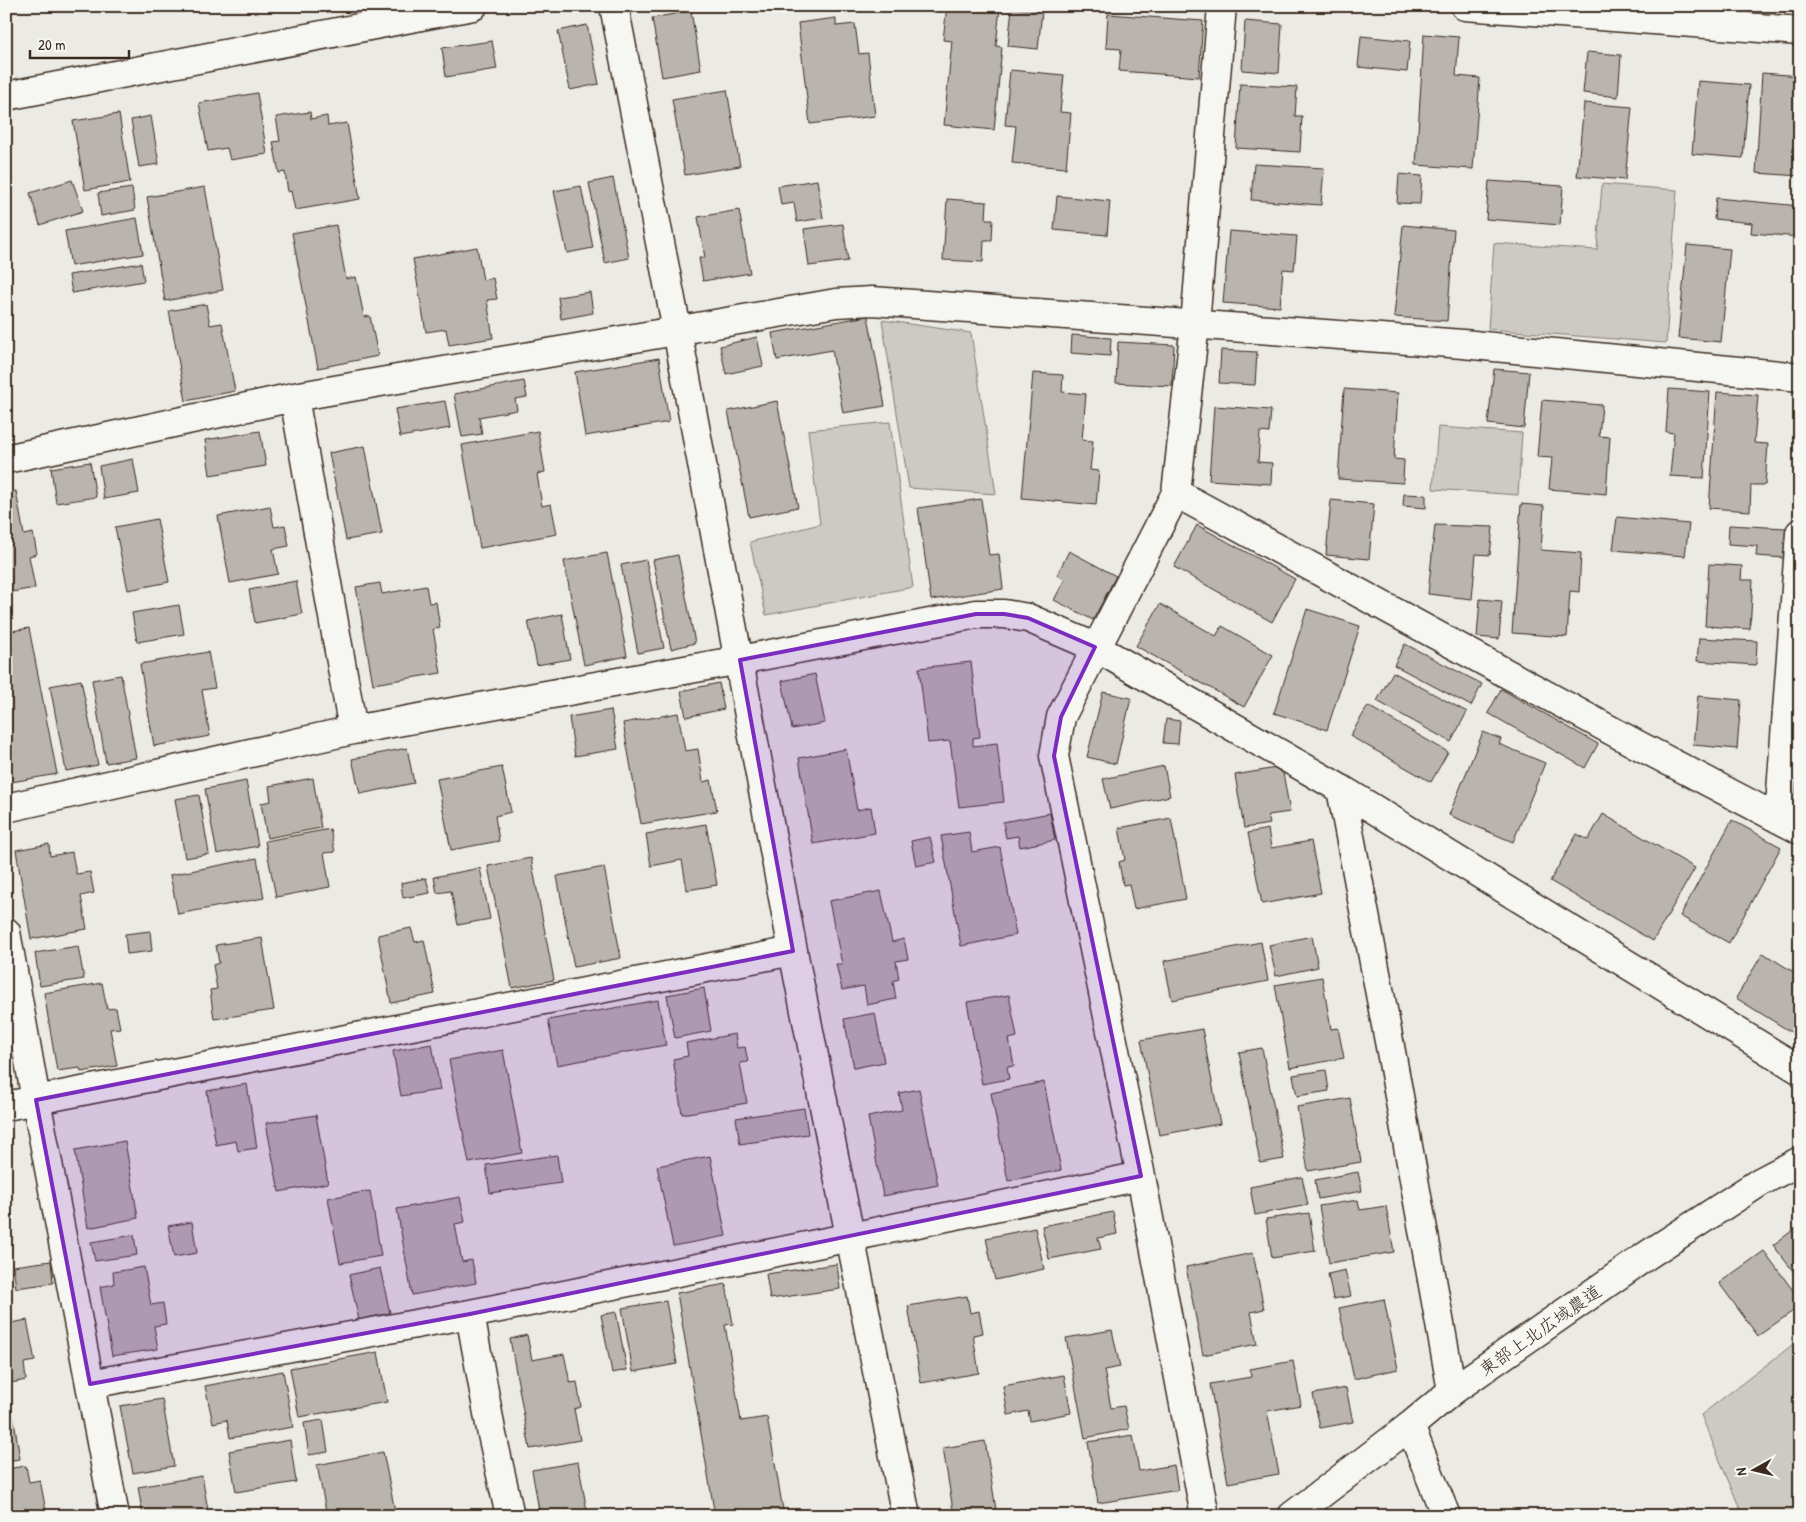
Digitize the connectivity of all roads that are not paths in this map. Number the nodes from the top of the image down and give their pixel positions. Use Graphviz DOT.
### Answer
graph roads {
  1 [pos="473,6"];
  2 [pos="614,6"];
  3 [pos="1222,6"];
  4 [pos="1465,6"];
  5 [pos="1800,31"];
  6 [pos="6,96"];
  7 [pos="1195,324"];
  8 [pos="677,330"];
  9 [pos="1800,377"];
  10 [pos="294,397"];
  11 [pos="6,459"];
  12 [pos="1176,493"];
  13 [pos="1800,533"];
  14 [pos="1095,647"];
  15 [pos="740,660"];
  16 [pos="353,730"];
  17 [pos="1341,789"];
  18 [pos="6,808"];
  19 [pos="1789,825"];
  20 [pos="6,932"];
  21 [pos="793,951"];
  22 [pos="1800,1070"];
  23 [pos="36,1100"];
  24 [pos="6,1106"];
  25 [pos="1800,1161"];
  26 [pos="1141,1176"];
  27 [pos="851,1237"];
  28 [pos="470,1314"];
  29 [pos="90,1384"];
  30 [pos="1452,1391"];
  31 [pos="1410,1426"];
  32 [pos="115,1516"];
  33 [pos="510,1516"];
  34 [pos="906,1516"];
  35 [pos="1205,1516"];
  36 [pos="1292,1516"];
  37 [pos="1446,1516"];
  1 -- 6 [label="street"];
  2 -- 8 [label="street"];
  3 -- 7 [label="street"];
  4 -- 5 [label="street"];
  7 -- 8 [label="street"];
  7 -- 9 [label="street"];
  7 -- 12 [label="street"];
  8 -- 10 [label="street"];
  8 -- 15 [label="street"];
  10 -- 11 [label="street"];
  10 -- 16 [label="street"];
  12 -- 14 [label="street"];
  12 -- 19 [label="street"];
  13 -- 19 [label="street"];
  14 -- 15 [label="street"];
  14 -- 17 [label="street"];
  14 -- 26 [label="street"];
  15 -- 16 [label="street"];
  15 -- 21 [label="street"];
  16 -- 18 [label="street"];
  17 -- 22 [label="street"];
  17 -- 30 [label="street"];
  20 -- 23 [label="street"];
  21 -- 23 [label="street"];
  21 -- 27 [label="street"];
  23 -- 24 [label="street"];
  23 -- 29 [label="street"];
  25 -- 30 [label="street, 東部上北広域農道"];
  26 -- 27 [label="street"];
  26 -- 35 [label="street"];
  27 -- 28 [label="street"];
  27 -- 34 [label="street"];
  28 -- 29 [label="street"];
  28 -- 33 [label="street"];
  29 -- 32 [label="street"];
  30 -- 31 [label="street, 東部上北広域農道"];
  31 -- 36 [label="street, 東部上北広域農道"];
  31 -- 37 [label="street"];
}
